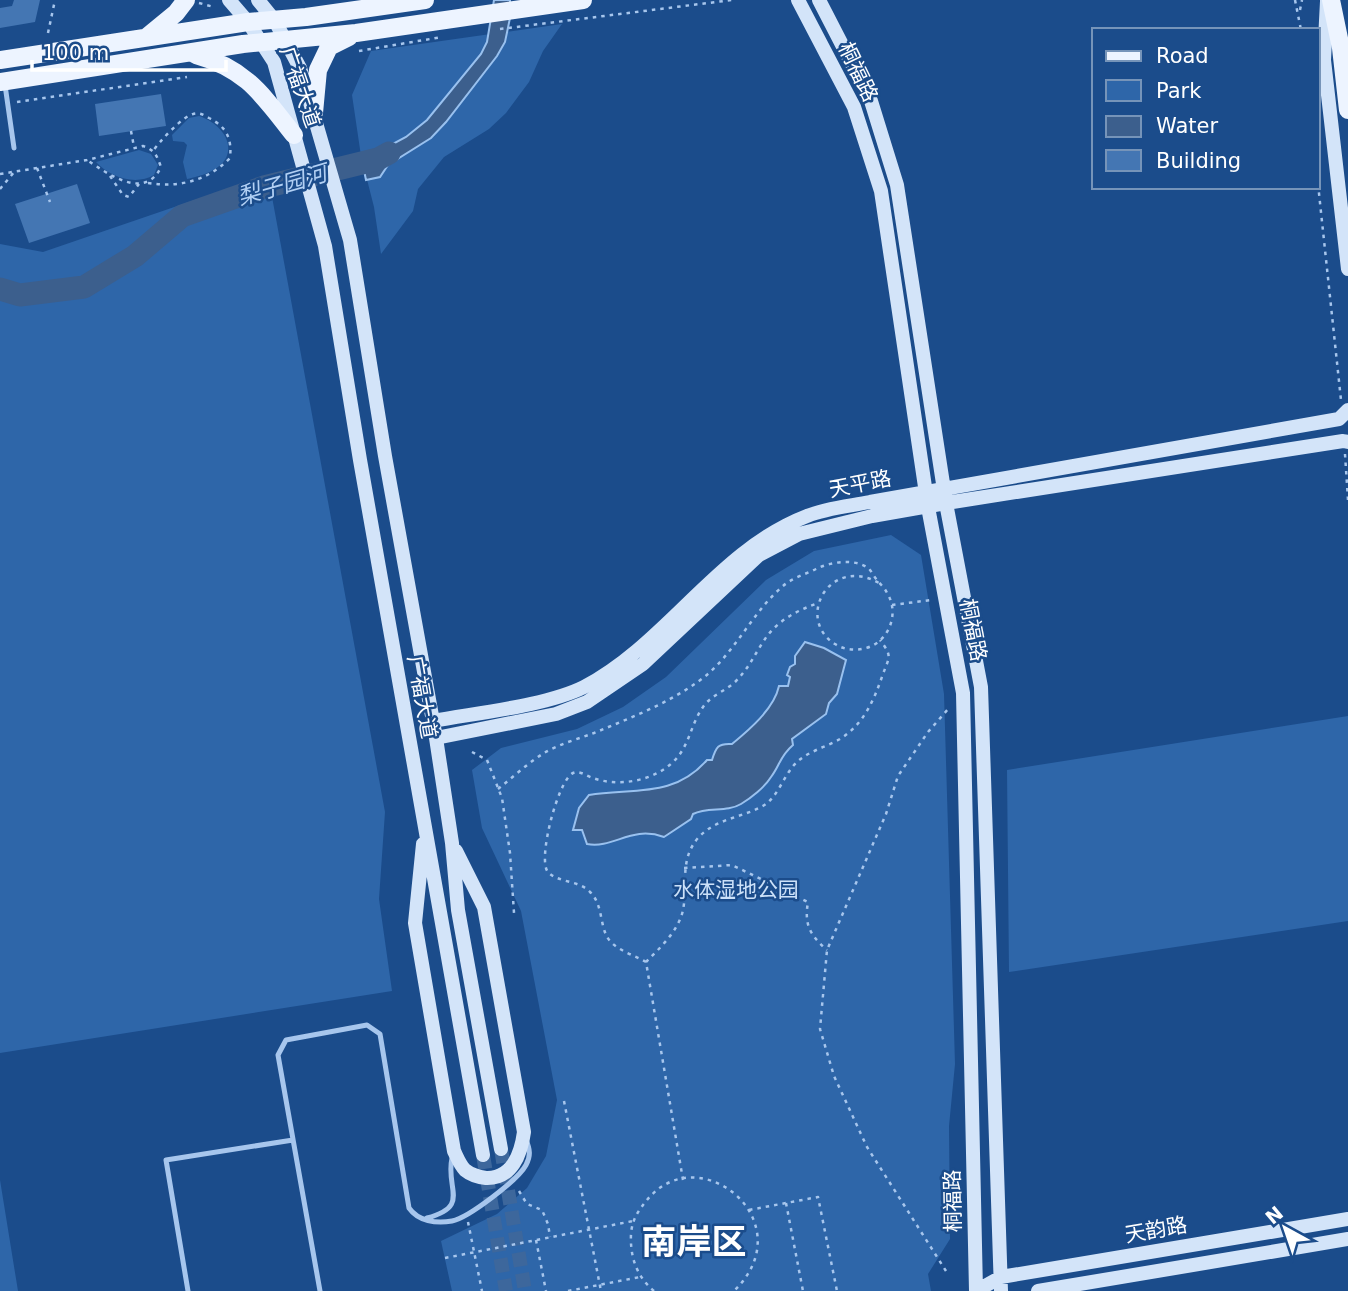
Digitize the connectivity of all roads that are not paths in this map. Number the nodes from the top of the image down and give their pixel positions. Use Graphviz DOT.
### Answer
graph roads {
  1 [pos="186,0"];
  2 [pos="229,0"];
  3 [pos="258,0"];
  4 [pos="425,0"];
  5 [pos="583,0"];
  6 [pos="798,0"];
  7 [pos="819,0"];
  8 [pos="1329,0"];
  9 [pos="275,21"];
  10 [pos="248,22"];
  11 [pos="147,37"];
  12 [pos="287,41"];
  13 [pos="357,42"];
  14 [pos="263,43"];
  15 [pos="189,53"];
  16 [pos="0,60"];
  17 [pos="2,82"];
  18 [pos="1348,110"];
  19 [pos="314,113"];
  20 [pos="295,135"];
  21 [pos="14,148"];
  22 [pos="1348,269"];
  23 [pos="1344,415"];
  24 [pos="1346,442"];
  25 [pos="945,497"];
  26 [pos="927,500"];
  27 [pos="433,721"];
  28 [pos="436,738"];
  29 [pos="424,829"];
  30 [pos="452,843"];
  31 [pos="524,1132"];
  32 [pos="293,1140"];
  33 [pos="501,1149"];
  34 [pos="454,1150"];
  35 [pos="483,1155"];
  36 [pos="1348,1219"];
  37 [pos="420,1220"];
  38 [pos="1348,1239"];
  39 [pos="1001,1284"];
  40 [pos="188,1291"];
  41 [pos="320,1291"];
  42 [pos="976,1291"];
  43 [pos="1038,1291"];
  1 -- 11 [label="main road"];
  2 -- 10 [label="street, 广福大道"];
  3 -- 9 [label="street, 广福大道"];
  4 -- 9 [label="main road"];
  5 -- 13 [label="main road"];
  6 -- 26 [label="street, 桐福路"];
  7 -- 25 [label="street, 桐福路"];
  8 -- 18 [label="main road"];
  8 -- 22 [label="street"];
  9 -- 10 [label="main road"];
  9 -- 12 [label="street, 广福大道"];
  10 -- 11 [label="main road"];
  10 -- 14 [label="street, 广福大道"];
  11 -- 16 [label="main road"];
  12 -- 13 [label="main road"];
  12 -- 14 [label="main road"];
  12 -- 19 [label="street, 广福大道"];
  13 -- 19 [label="main road"];
  14 -- 15 [label="main road"];
  14 -- 20 [label="street, 广福大道"];
  15 -- 17 [label="main road"];
  15 -- 20 [label="main road"];
  17 -- 21 [label="lane"];
  19 -- 27 [label="street, 广福大道"];
  20 -- 29 [label="street, 广福大道"];
  23 -- 25 [label="street, 天平路"];
  24 -- 25 [label="street, 天平路"];
  25 -- 26 [label="street, 天平路"];
  25 -- 39 [label="street, 桐福路"];
  26 -- 27 [label="street, 天平路"];
  26 -- 28 [label="street, 天平路"];
  26 -- 42 [label="street, 桐福路"];
  27 -- 28 [label="street, 广福大道"];
  28 -- 30 [label="street, 广福大道"];
  29 -- 34 [label="street"];
  29 -- 35 [label="street, 广福大道"];
  30 -- 31 [label="street"];
  30 -- 33 [label="street, 广福大道"];
  31 -- 34 [label="street"];
  31 -- 37 [label="lane"];
  32 -- 37 [label="lane"];
  32 -- 40 [label="lane"];
  32 -- 41 [label="lane"];
  34 -- 37 [label="lane"];
  36 -- 39 [label="street, 天韵路"];
  38 -- 43 [label="street, 天韵路"];
  39 -- 42 [label="street, 天韵路"];
}
